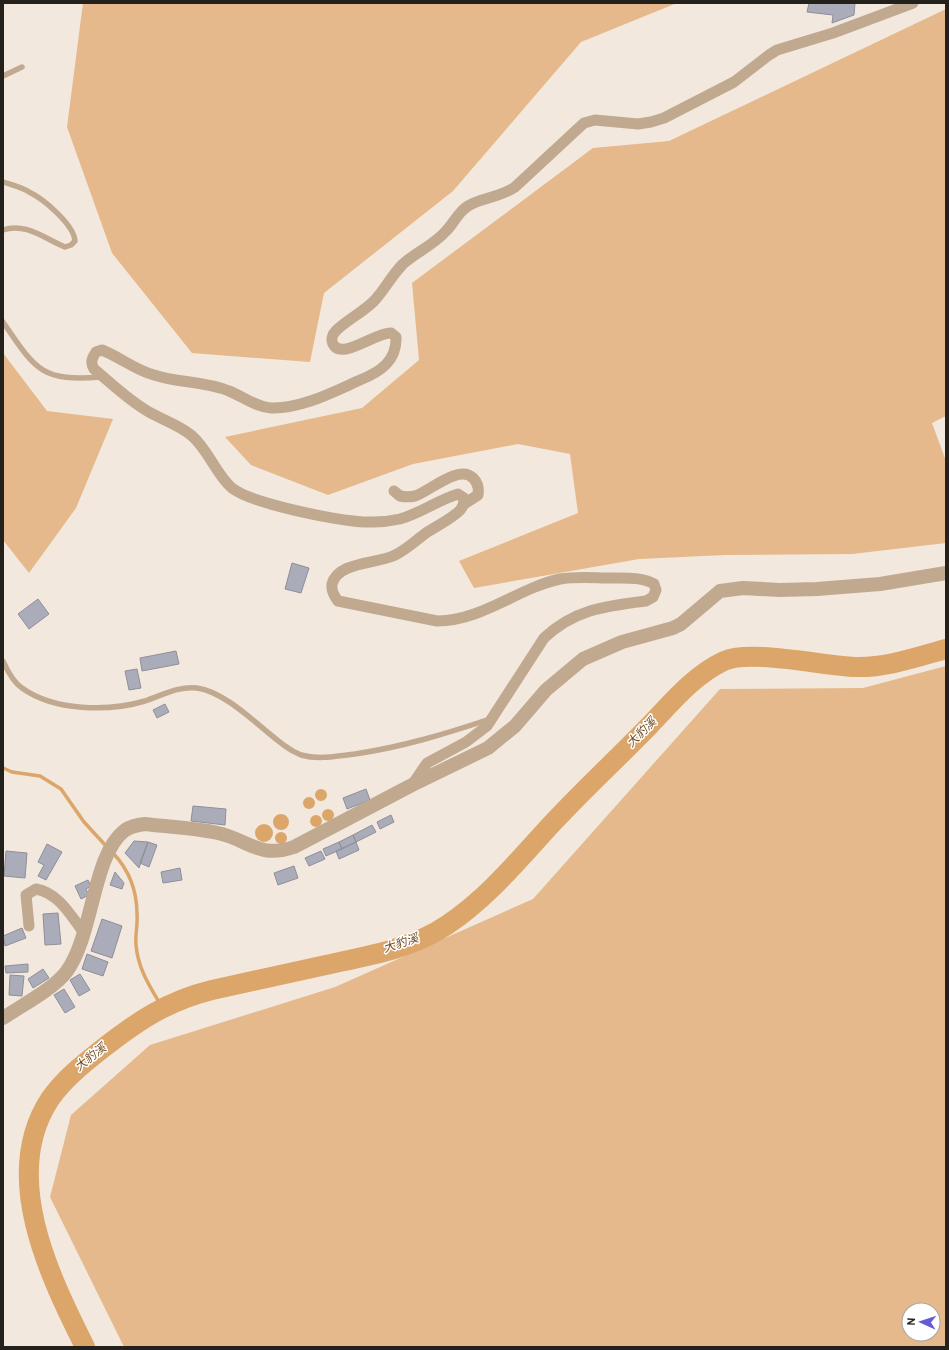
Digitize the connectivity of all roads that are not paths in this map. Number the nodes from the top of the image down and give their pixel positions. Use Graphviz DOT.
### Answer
graph roads {
  1 [pos="913,3"];
  2 [pos="22,67"];
  3 [pos="3,76"];
  4 [pos="3,182"];
  5 [pos="3,230"];
  6 [pos="3,322"];
  7 [pos="104,377"];
  8 [pos="394,491"];
  9 [pos="464,504"];
  10 [pos="946,573"];
  11 [pos="3,661"];
  12 [pos="493,718"];
  13 [pos="412,785"];
  14 [pos="29,926"];
  15 [pos="84,933"];
  16 [pos="3,1018"];
  1 -- 7 [label="street"];
  2 -- 3 [label="lane"];
  4 -- 5 [label="lane"];
  6 -- 7 [label="lane"];
  7 -- 9 [label="street"];
  8 -- 9 [label="street"];
  9 -- 12 [label="street"];
  10 -- 13 [label="street"];
  11 -- 12 [label="lane"];
  12 -- 13 [label="street"];
  13 -- 15 [label="street"];
  14 -- 15 [label="street"];
  15 -- 16 [label="street"];
}
